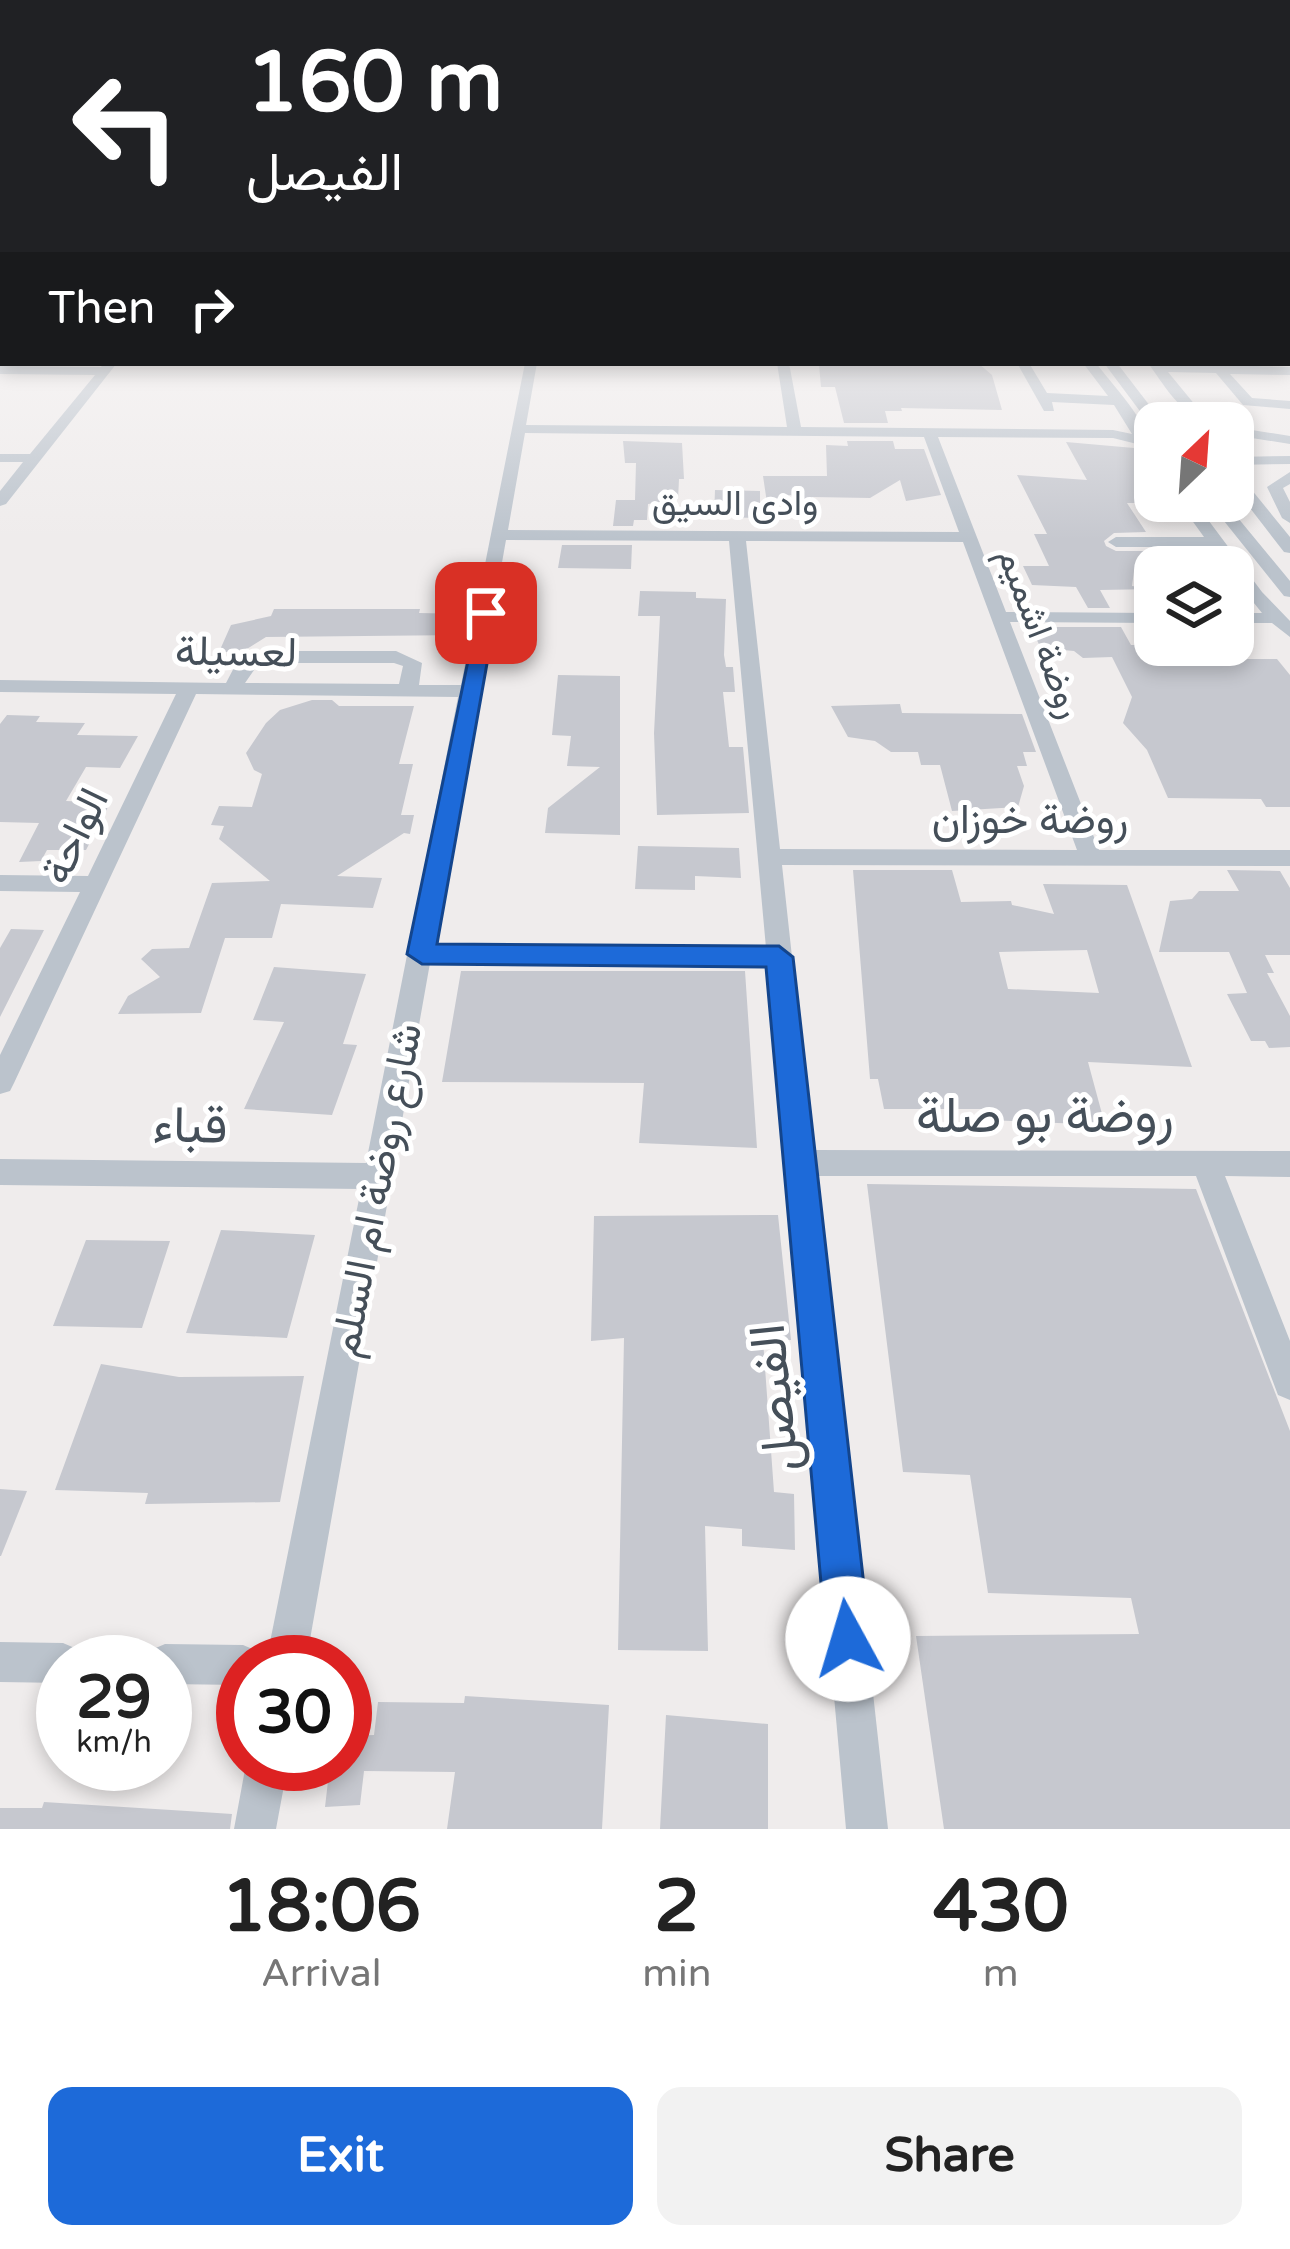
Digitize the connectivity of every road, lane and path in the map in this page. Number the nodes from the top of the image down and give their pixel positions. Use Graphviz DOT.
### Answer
graph roads {
  1 [pos="59,368"];
  2 [pos="107,368"];
  3 [pos="530,368"];
  4 [pos="784,368"];
  5 [pos="1026,368"];
  6 [pos="1093,368"];
  7 [pos="1120,368"];
  8 [pos="1120,368"];
  9 [pos="1155,368"];
  10 [pos="1158,368"];
  11 [pos="1206,368"];
  12 [pos="1219,368"];
  13 [pos="0,370"];
  14 [pos="1235,387"];
  15 [pos="1290,388"];
  16 [pos="1119,401"];
  17 [pos="1142,402"];
  18 [pos="1152,402"];
  19 [pos="1177,402"];
  20 [pos="1185,402"];
  21 [pos="1290,405"];
  22 [pos="1134,428"];
  23 [pos="521,429"];
  24 [pos="795,431"];
  25 [pos="929,432"];
  26 [pos="1134,435"];
  27 [pos="1254,438"];
  28 [pos="1290,445"];
  29 [pos="1254,447"];
  30 [pos="0,458"];
  31 [pos="37,458"];
  32 [pos="1254,460"];
  33 [pos="1261,460"];
  34 [pos="1290,460"];
  35 [pos="1290,477"];
  36 [pos="0,501"];
  37 [pos="1254,503"];
  38 [pos="1254,513"];
  39 [pos="1262,513"];
  40 [pos="1290,518"];
  41 [pos="1202,522"];
  42 [pos="1233,522"];
  43 [pos="501,535"];
  44 [pos="737,536"];
  45 [pos="968,537"];
  46 [pos="1116,542"];
  47 [pos="1217,542"];
  48 [pos="1219,546"];
  49 [pos="1290,550"];
  50 [pos="1254,583"];
  51 [pos="1288,589"];
  52 [pos="1254,594"];
  53 [pos="999,617"];
  54 [pos="1134,618"];
  55 [pos="1254,621"];
  56 [pos="1284,625"];
  57 [pos="318,657"];
  58 [pos="0,686"];
  59 [pos="189,688"];
  60 [pos="233,688"];
  61 [pos="305,689"];
  62 [pos="408,690"];
  63 [pos="471,691"];
  64 [pos="769,857"];
  65 [pos="1090,858"];
  66 [pos="1290,858"];
  67 [pos="0,883"];
  68 [pos="95,884"];
  69 [pos="422,954"];
  70 [pos="779,957"];
  71 [pos="0,1083"];
  72 [pos="800,1163"];
  73 [pos="1206,1164"];
  74 [pos="1290,1164"];
  75 [pos="0,1172"];
  76 [pos="379,1177"];
  77 [pos="1290,1383"];
  78 [pos="291,1635"];
  79 [pos="0,1661"];
  80 [pos="36,1662"];
  81 [pos="262,1791"];
  82 [pos="255,1829"];
  83 [pos="867,1829"];
  1 -- 13 [label="street"];
  2 -- 31 [label="street"];
  3 -- 23 [label="street, شارع روضة ام السلم"];
  4 -- 24 [label="street"];
  5 -- 16 [label="street"];
  6 -- 16 [label="street"];
  7 -- 17 [label="street"];
  8 -- 18 [label="street"];
  9 -- 19 [label="street"];
  9 -- 20 [label="street"];
  10 -- 11 [label="street"];
  12 -- 14 [label="street"];
  14 -- 15 [label="street"];
  14 -- 21 [label="street"];
  16 -- 22 [label="street"];
  23 -- 24 [label="street"];
  23 -- 43 [label="street, شارع روضة ام السلم"];
  24 -- 25 [label="street"];
  25 -- 26 [label="street"];
  25 -- 45 [label="street, روضة اشميم"];
  27 -- 28 [label="street"];
  28 -- 29 [label="street"];
  30 -- 31 [label="street"];
  31 -- 36 [label="street"];
  32 -- 33 [label="street"];
  33 -- 34 [label="street"];
  33 -- 39 [label="street"];
  35 -- 40 [label="street"];
  37 -- 39 [label="street"];
  38 -- 49 [label="street"];
  39 -- 49 [label="street"];
  41 -- 47 [label="street"];
  42 -- 51 [label="street"];
  43 -- 44 [label="street, وادى السيق"];
  43 -- 63 [label="street, شارع روضة ام السلم"];
  44 -- 45 [label="street, وادى السيق"];
  44 -- 64 [label="street, الفيصل"];
  45 -- 53 [label="street, روضة اشميم"];
  46 -- 47 [label="street"];
  47 -- 48 [label="street"];
  50 -- 51 [label="street"];
  52 -- 56 [label="street"];
  53 -- 54 [label="street"];
  53 -- 65 [label="street, روضة اشميم"];
  55 -- 56 [label="street"];
  57 -- 60 [label="street"];
  57 -- 61 [label="street"];
  57 -- 62 [label="street"];
  58 -- 59 [label="street, لعسيلة"];
  59 -- 60 [label="street, لعسيلة"];
  59 -- 68 [label="street, الواحة"];
  60 -- 61 [label="street, لعسيلة"];
  61 -- 62 [label="street, لعسيلة"];
  62 -- 63 [label="street, لعسيلة"];
  63 -- 69 [label="street, شارع روضة ام السلم"];
  64 -- 65 [label="street, روضة خوزان"];
  64 -- 70 [label="street, الفيصل"];
  65 -- 66 [label="street, روضة خوزان"];
  67 -- 68 [label="street"];
  68 -- 71 [label="street, الواحة"];
  69 -- 70 [label="street"];
  69 -- 76 [label="street, شارع روضة ام السلم"];
  70 -- 72 [label="street, الفيصل"];
  72 -- 73 [label="street, روضة بو صلة"];
  72 -- 83 [label="street, الفيصل"];
  73 -- 74 [label="street, روضة بو صلة"];
  73 -- 77 [label="street"];
  75 -- 76 [label="street, قباء"];
  76 -- 78 [label="street, شارع روضة ام السلم"];
  79 -- 80 [label="street"];
  81 -- 82 [label="street"];
}
